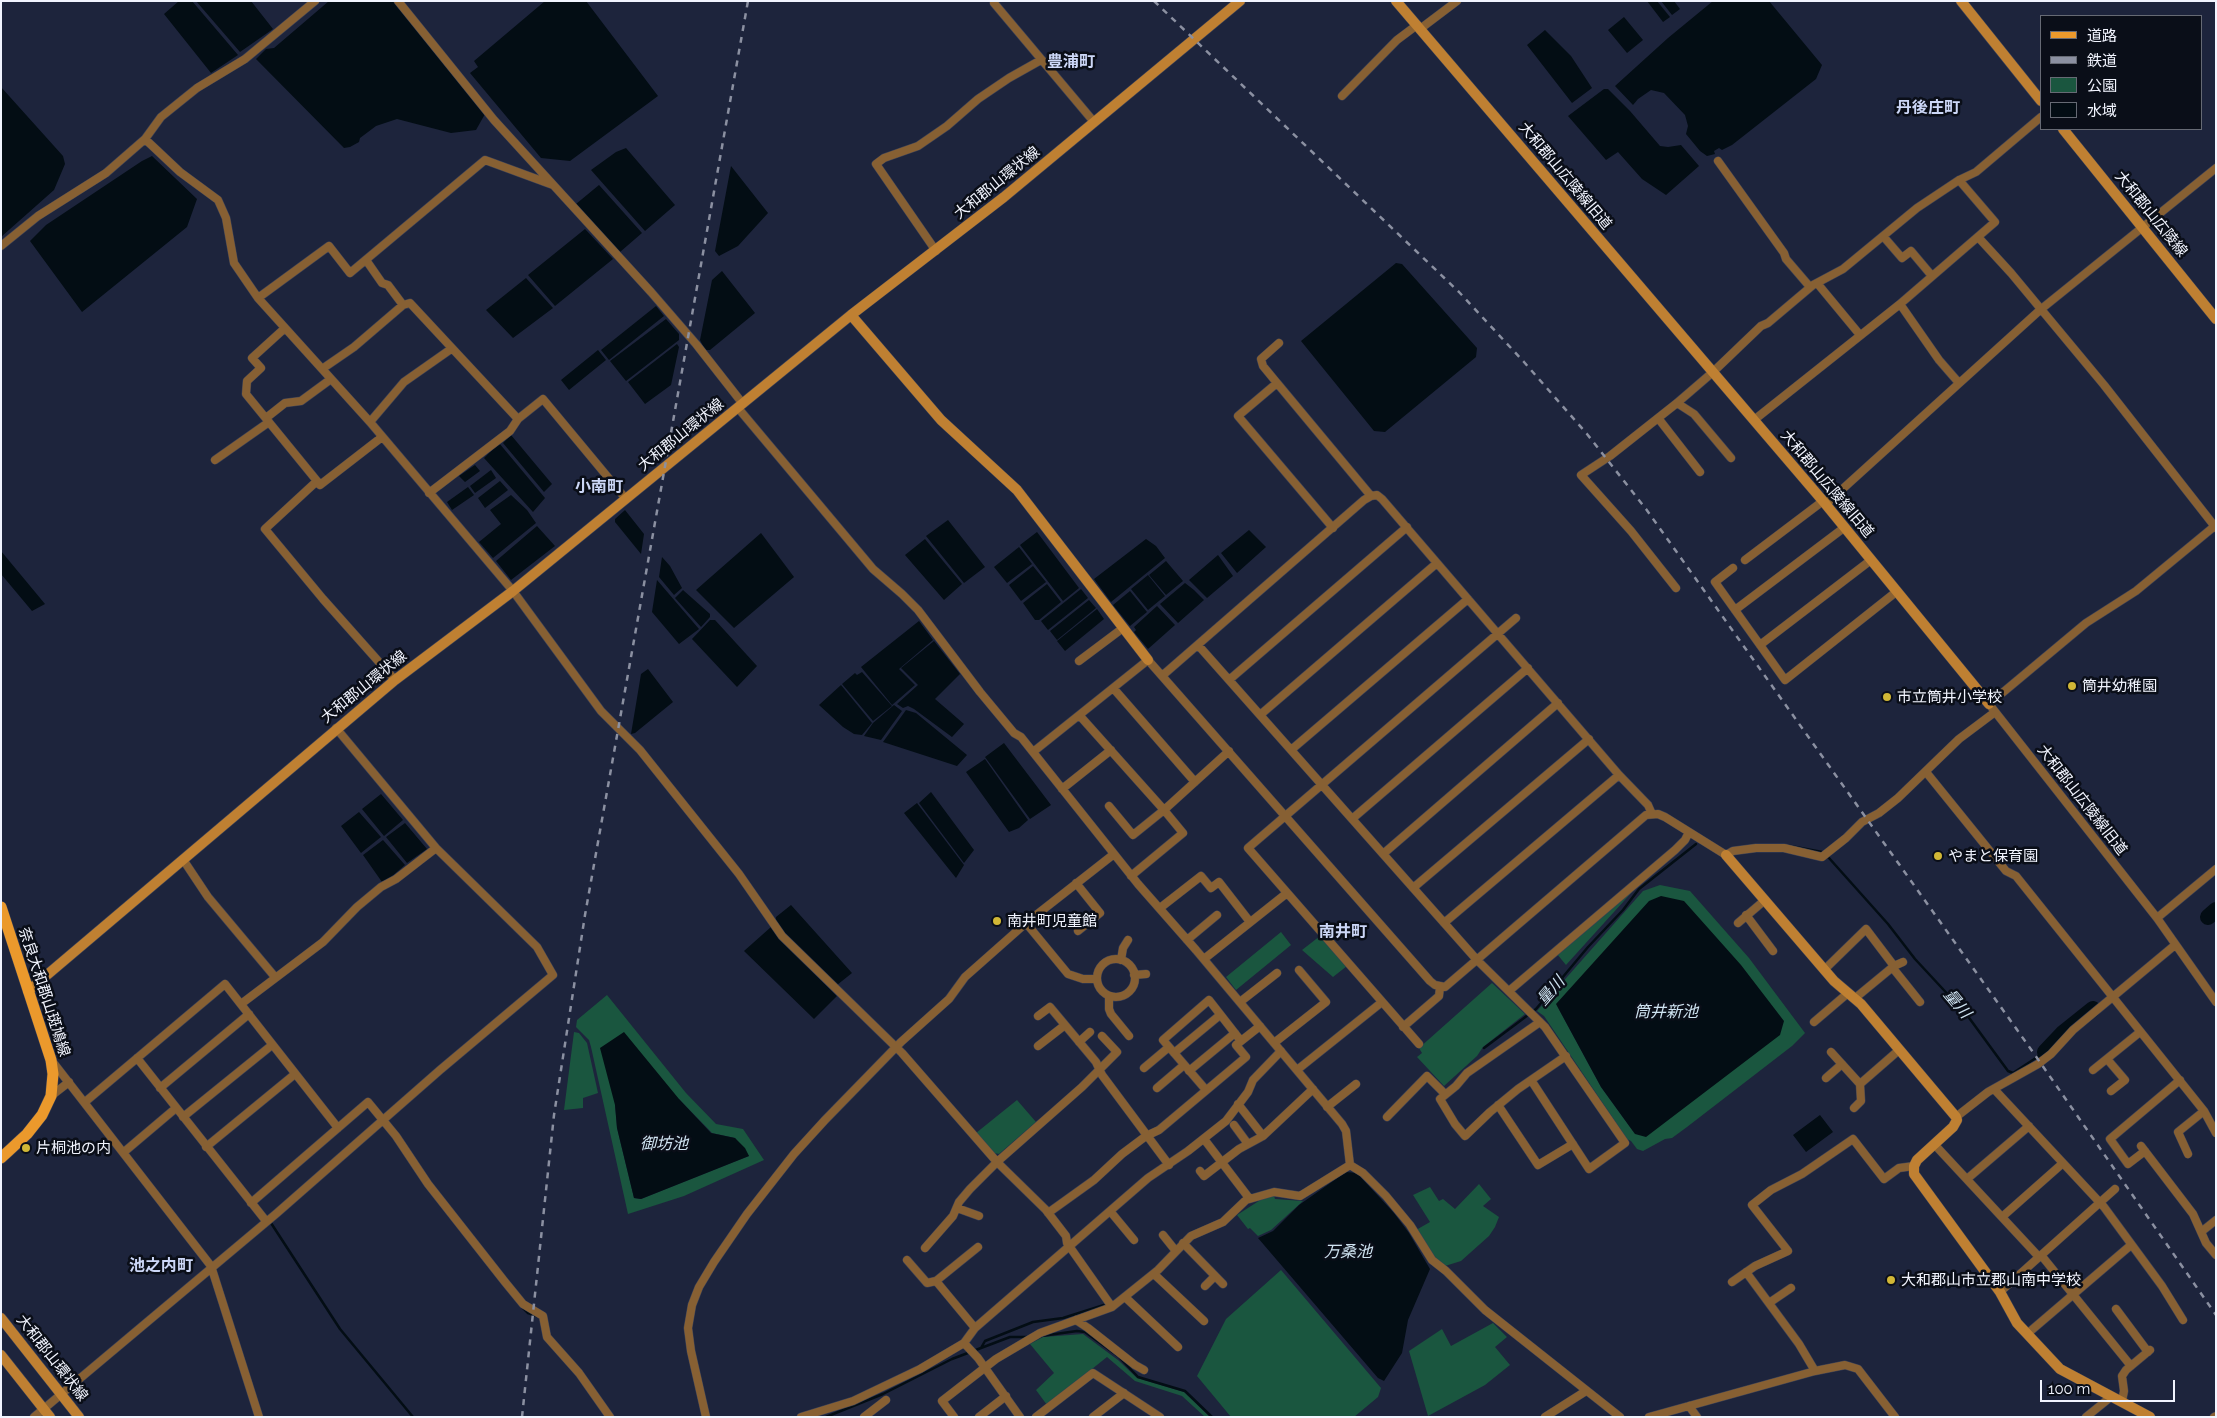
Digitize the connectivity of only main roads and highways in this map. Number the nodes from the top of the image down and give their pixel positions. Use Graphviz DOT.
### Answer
graph roads {
  1 [pos="1,908"];
  2 [pos="1,1158"];
  1 -- 2 [label="main road, 奈良大和郡山斑鳩線"];
}
